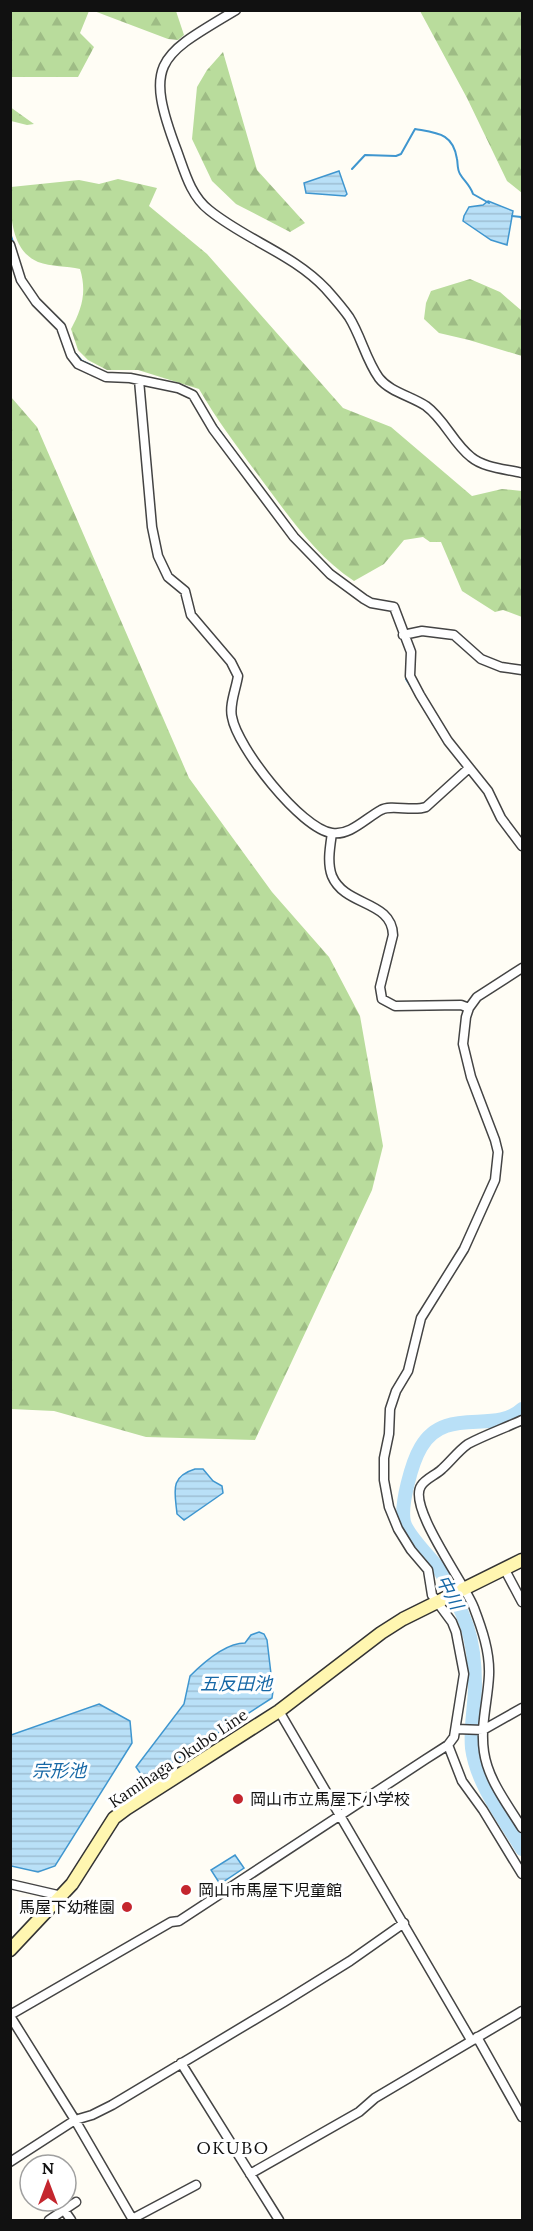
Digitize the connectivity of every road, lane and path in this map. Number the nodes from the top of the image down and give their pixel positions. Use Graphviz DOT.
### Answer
graph roads {
  1 [pos="236,10"];
  2 [pos="10,245"];
  3 [pos="139,380"];
  4 [pos="522,473"];
  5 [pos="405,634"];
  6 [pos="522,670"];
  7 [pos="467,769"];
  8 [pos="332,833"];
  9 [pos="522,846"];
  10 [pos="522,968"];
  11 [pos="469,1008"];
  12 [pos="522,1420"];
  13 [pos="522,1560"];
  14 [pos="505,1570"];
  15 [pos="464,1590"];
  16 [pos="440,1600"];
  17 [pos="522,1602"];
  18 [pos="522,1708"];
  19 [pos="279,1711"];
  20 [pos="459,1729"];
  21 [pos="481,1730"];
  22 [pos="448,1745"];
  23 [pos="341,1816"];
  24 [pos="522,1828"];
  25 [pos="522,1874"];
  26 [pos="10,1884"];
  27 [pos="62,1896"];
  28 [pos="404,1923"];
  29 [pos="10,1950"];
  30 [pos="522,2011"];
  31 [pos="10,2016"];
  32 [pos="474,2038"];
  33 [pos="181,2063"];
  34 [pos="522,2117"];
  35 [pos="75,2120"];
  36 [pos="10,2162"];
  37 [pos="250,2174"];
  38 [pos="196,2185"];
  39 [pos="133,2220"];
  40 [pos="279,2220"];
  1 -- 4 [label="street"];
  2 -- 3 [label="street"];
  3 -- 5 [label="street"];
  3 -- 8 [label="street"];
  5 -- 6 [label="street"];
  5 -- 7 [label="street"];
  7 -- 8 [label="street"];
  7 -- 9 [label="street"];
  8 -- 11 [label="street"];
  10 -- 11 [label="street"];
  11 -- 16 [label="street"];
  12 -- 15 [label="street"];
  13 -- 14 [label="main road, Kamihaga Okubo Line"];
  14 -- 15 [label="main road, Kamihaga Okubo Line"];
  14 -- 17 [label="street"];
  15 -- 16 [label="main road, Kamihaga Okubo Line"];
  15 -- 21 [label="street"];
  16 -- 19 [label="main road, Kamihaga Okubo Line"];
  16 -- 20 [label="street"];
  18 -- 21 [label="street"];
  19 -- 23 [label="street"];
  19 -- 27 [label="main road, Kamihaga Okubo Line"];
  20 -- 21 [label="street"];
  20 -- 22 [label="street"];
  21 -- 24 [label="street"];
  22 -- 23 [label="street"];
  22 -- 25 [label="street"];
  23 -- 28 [label="street"];
  23 -- 31 [label="street"];
  26 -- 27 [label="street"];
  27 -- 29 [label="main road, Kamihaga Okubo Line"];
  28 -- 32 [label="street"];
  28 -- 33 [label="street"];
  30 -- 32 [label="street"];
  31 -- 35 [label="street"];
  32 -- 34 [label="street"];
  32 -- 37 [label="street"];
  33 -- 35 [label="street"];
  33 -- 37 [label="street"];
  35 -- 36 [label="street"];
  35 -- 39 [label="street"];
  37 -- 40 [label="street"];
  38 -- 39 [label="street"];
}
